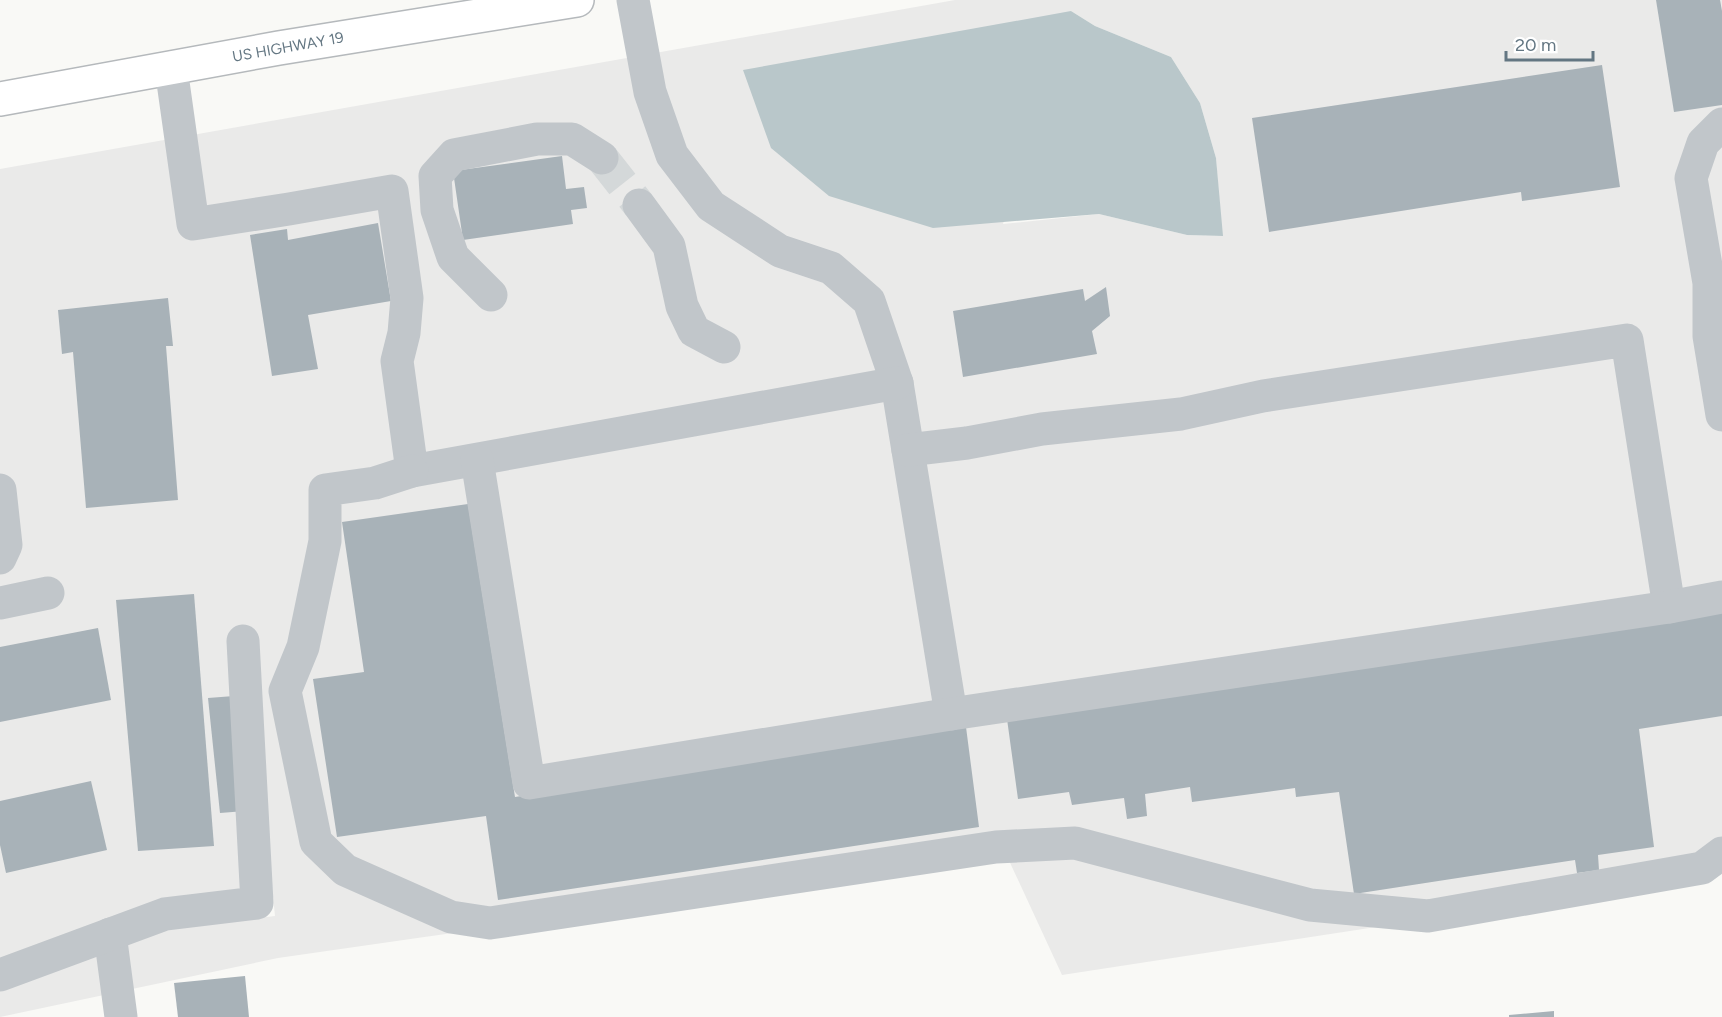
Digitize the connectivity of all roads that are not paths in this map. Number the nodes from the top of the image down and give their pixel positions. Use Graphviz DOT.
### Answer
graph roads {
  1 [pos="577,0"];
  2 [pos="633,0"];
  3 [pos="171,68"];
  4 [pos="0,99"];
  5 [pos="1722,124"];
  6 [pos="596,164"];
  7 [pos="632,210"];
  8 [pos="491,295"];
  9 [pos="724,348"];
  10 [pos="897,383"];
  11 [pos="1722,415"];
  12 [pos="908,450"];
  13 [pos="477,460"];
  14 [pos="412,471"];
  15 [pos="0,490"];
  16 [pos="0,558"];
  17 [pos="48,593"];
  18 [pos="1722,597"];
  19 [pos="0,603"];
  20 [pos="1669,607"];
  21 [pos="243,641"];
  22 [pos="951,714"];
  23 [pos="1722,853"];
  24 [pos="110,934"];
  25 [pos="0,975"];
  26 [pos="121,1017"];
  1 -- 3 [label="highway, US HIGHWAY 19"];
  2 -- 10 [label="street"];
  3 -- 4 [label="highway, US HIGHWAY 19"];
  3 -- 14 [label="street"];
  5 -- 11 [label="street"];
  6 -- 8 [label="street"];
  7 -- 9 [label="street"];
  10 -- 12 [label="street"];
  10 -- 13 [label="street"];
  12 -- 20 [label="street"];
  12 -- 22 [label="street"];
  13 -- 14 [label="street"];
  13 -- 22 [label="street"];
  14 -- 23 [label="street"];
  15 -- 16 [label="street"];
  17 -- 19 [label="street"];
  18 -- 20 [label="street"];
  20 -- 22 [label="street"];
  21 -- 24 [label="street"];
  24 -- 25 [label="street"];
  24 -- 26 [label="street"];
}
